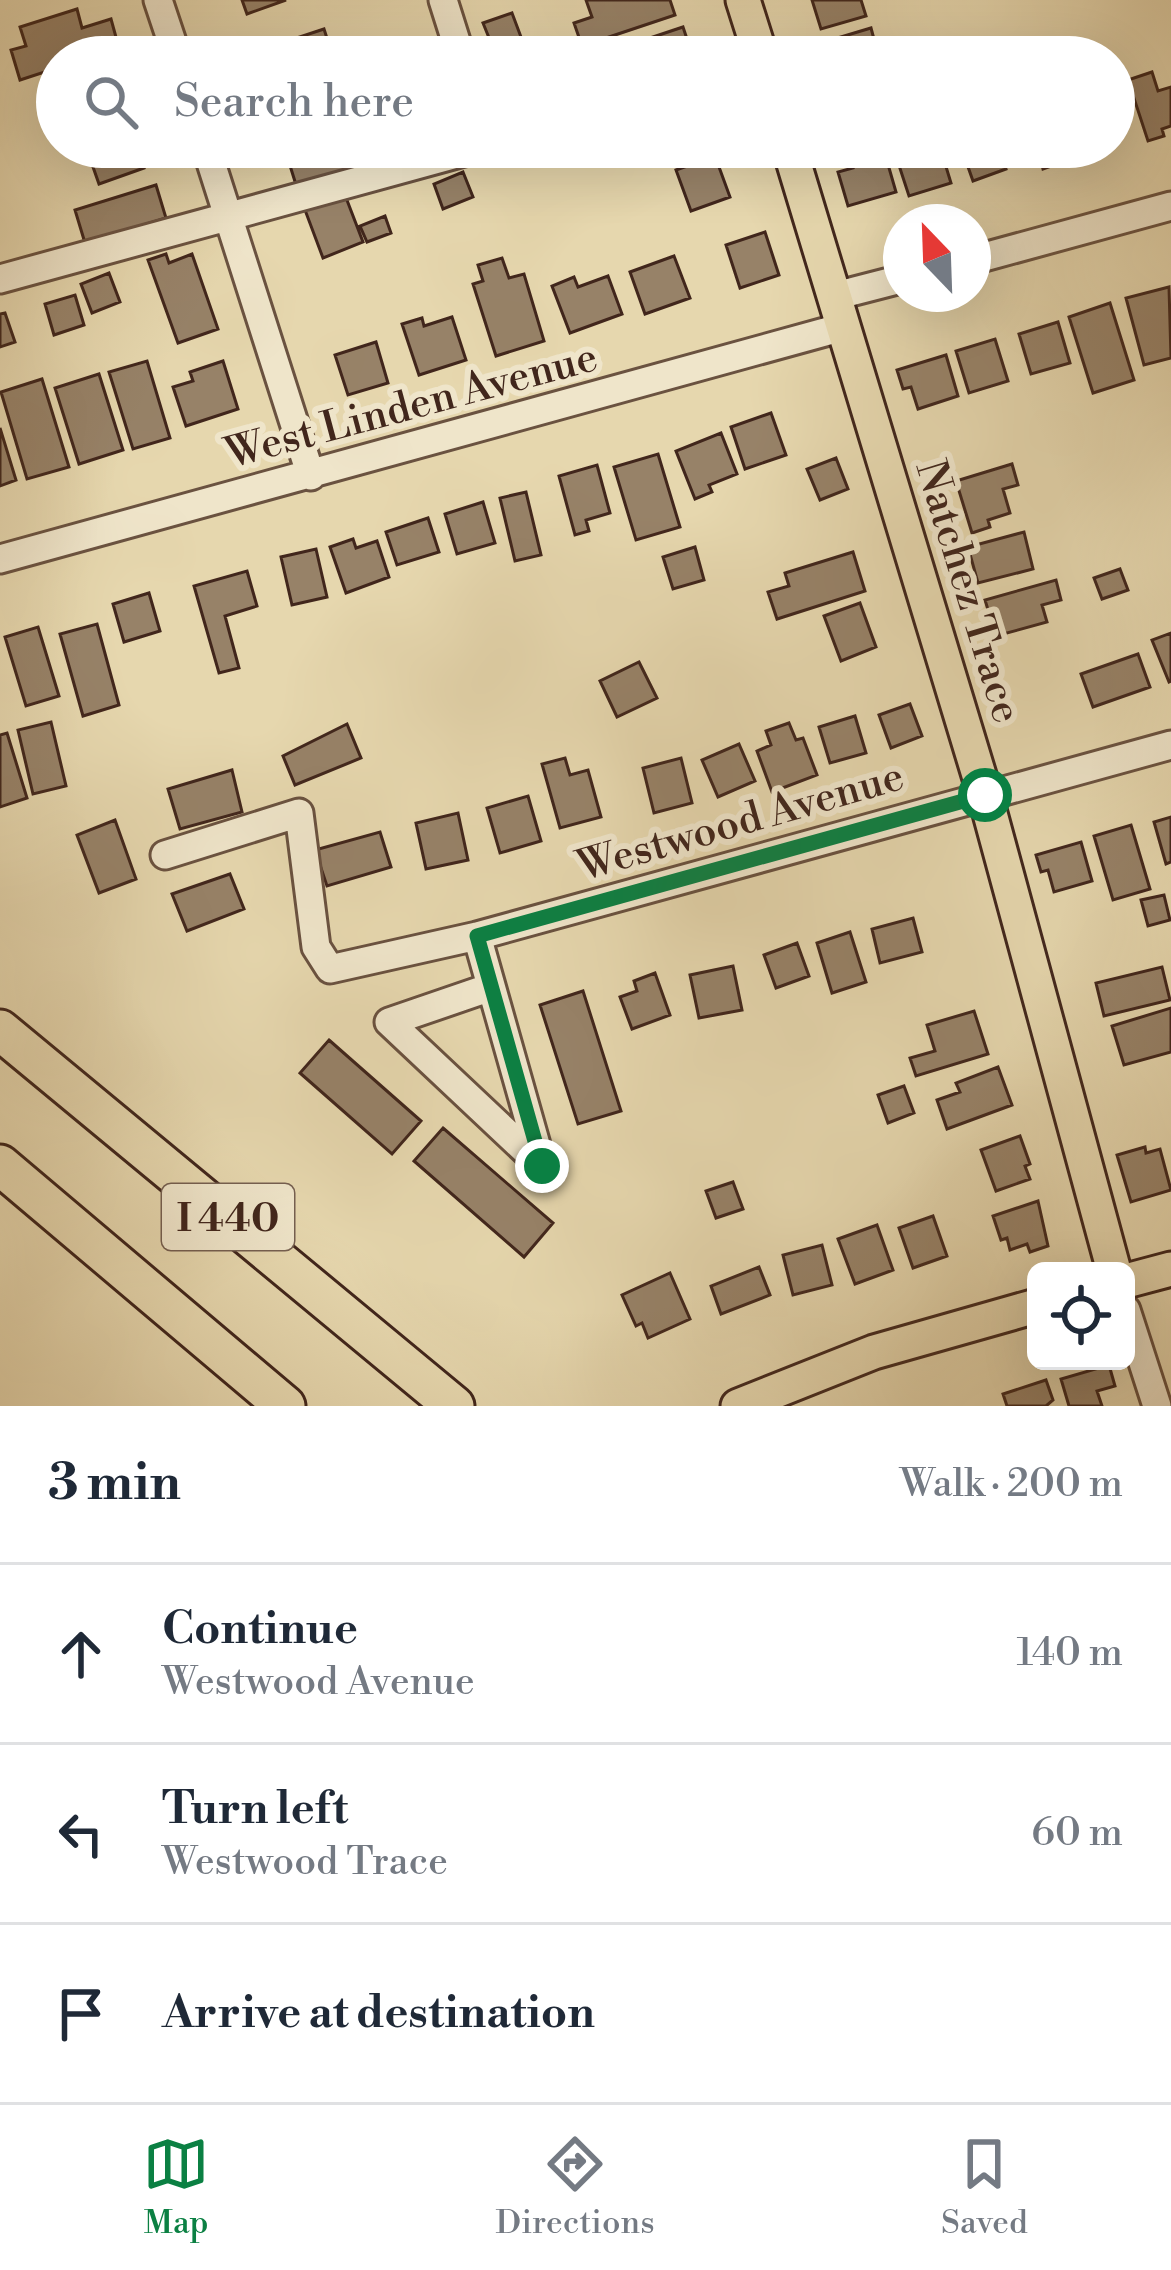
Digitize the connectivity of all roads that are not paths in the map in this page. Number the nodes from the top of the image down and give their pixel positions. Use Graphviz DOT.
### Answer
graph roads {
  1 [pos="158,0"];
  2 [pos="443,0"];
  3 [pos="743,0"];
  4 [pos="170,36"];
  5 [pos="454,36"];
  6 [pos="754,36"];
  7 [pos="213,168"];
  8 [pos="402,168"];
  9 [pos="795,168"];
  10 [pos="1171,206"];
  11 [pos="227,214"];
  12 [pos="991,255"];
  13 [pos="0,279"];
  14 [pos="883,289"];
  15 [pos="839,312"];
  16 [pos="311,476"];
  17 [pos="0,559"];
  18 [pos="1171,745"];
  19 [pos="985,795"];
  20 [pos="165,855"];
  21 [pos="477,936"];
  22 [pos="491,987"];
  23 [pos="0,1030"];
  24 [pos="0,1165"];
  25 [pos="1112,1262"];
  26 [pos="1171,1269"];
  27 [pos="1135,1279"];
  28 [pos="1027,1309"];
  29 [pos="1135,1339"];
  30 [pos="285,1406"];
  31 [pos="454,1406"];
  32 [pos="738,1406"];
  33 [pos="1156,1406"];
  1 -- 4 [label="street"];
  2 -- 5 [label="street"];
  3 -- 6 [label="main road"];
  7 -- 11 [label="street"];
  8 -- 11 [label="street"];
  9 -- 15 [label="main road, Natchez Trace"];
  10 -- 12 [label="street"];
  11 -- 13 [label="street"];
  11 -- 16 [label="street"];
  14 -- 15 [label="street, West Linden Avenue"];
  15 -- 16 [label="street, West Linden Avenue"];
  15 -- 19 [label="main road, Natchez Trace"];
  16 -- 17 [label="street, West Linden Avenue"];
  18 -- 19 [label="street, Westwood Avenue"];
  19 -- 21 [label="street, Westwood Avenue"];
  19 -- 25 [label="main road, Natchez Trace"];
  20 -- 21 [label="street, Westwood Avenue"];
  21 -- 22 [label="street"];
  22 -- 22 [label="street"];
  23 -- 31 [label="highway, I 440"];
  24 -- 30 [label="highway, I 440"];
  26 -- 27 [label="main road"];
  28 -- 32 [label="main road"];
  29 -- 33 [label="street"];
}
